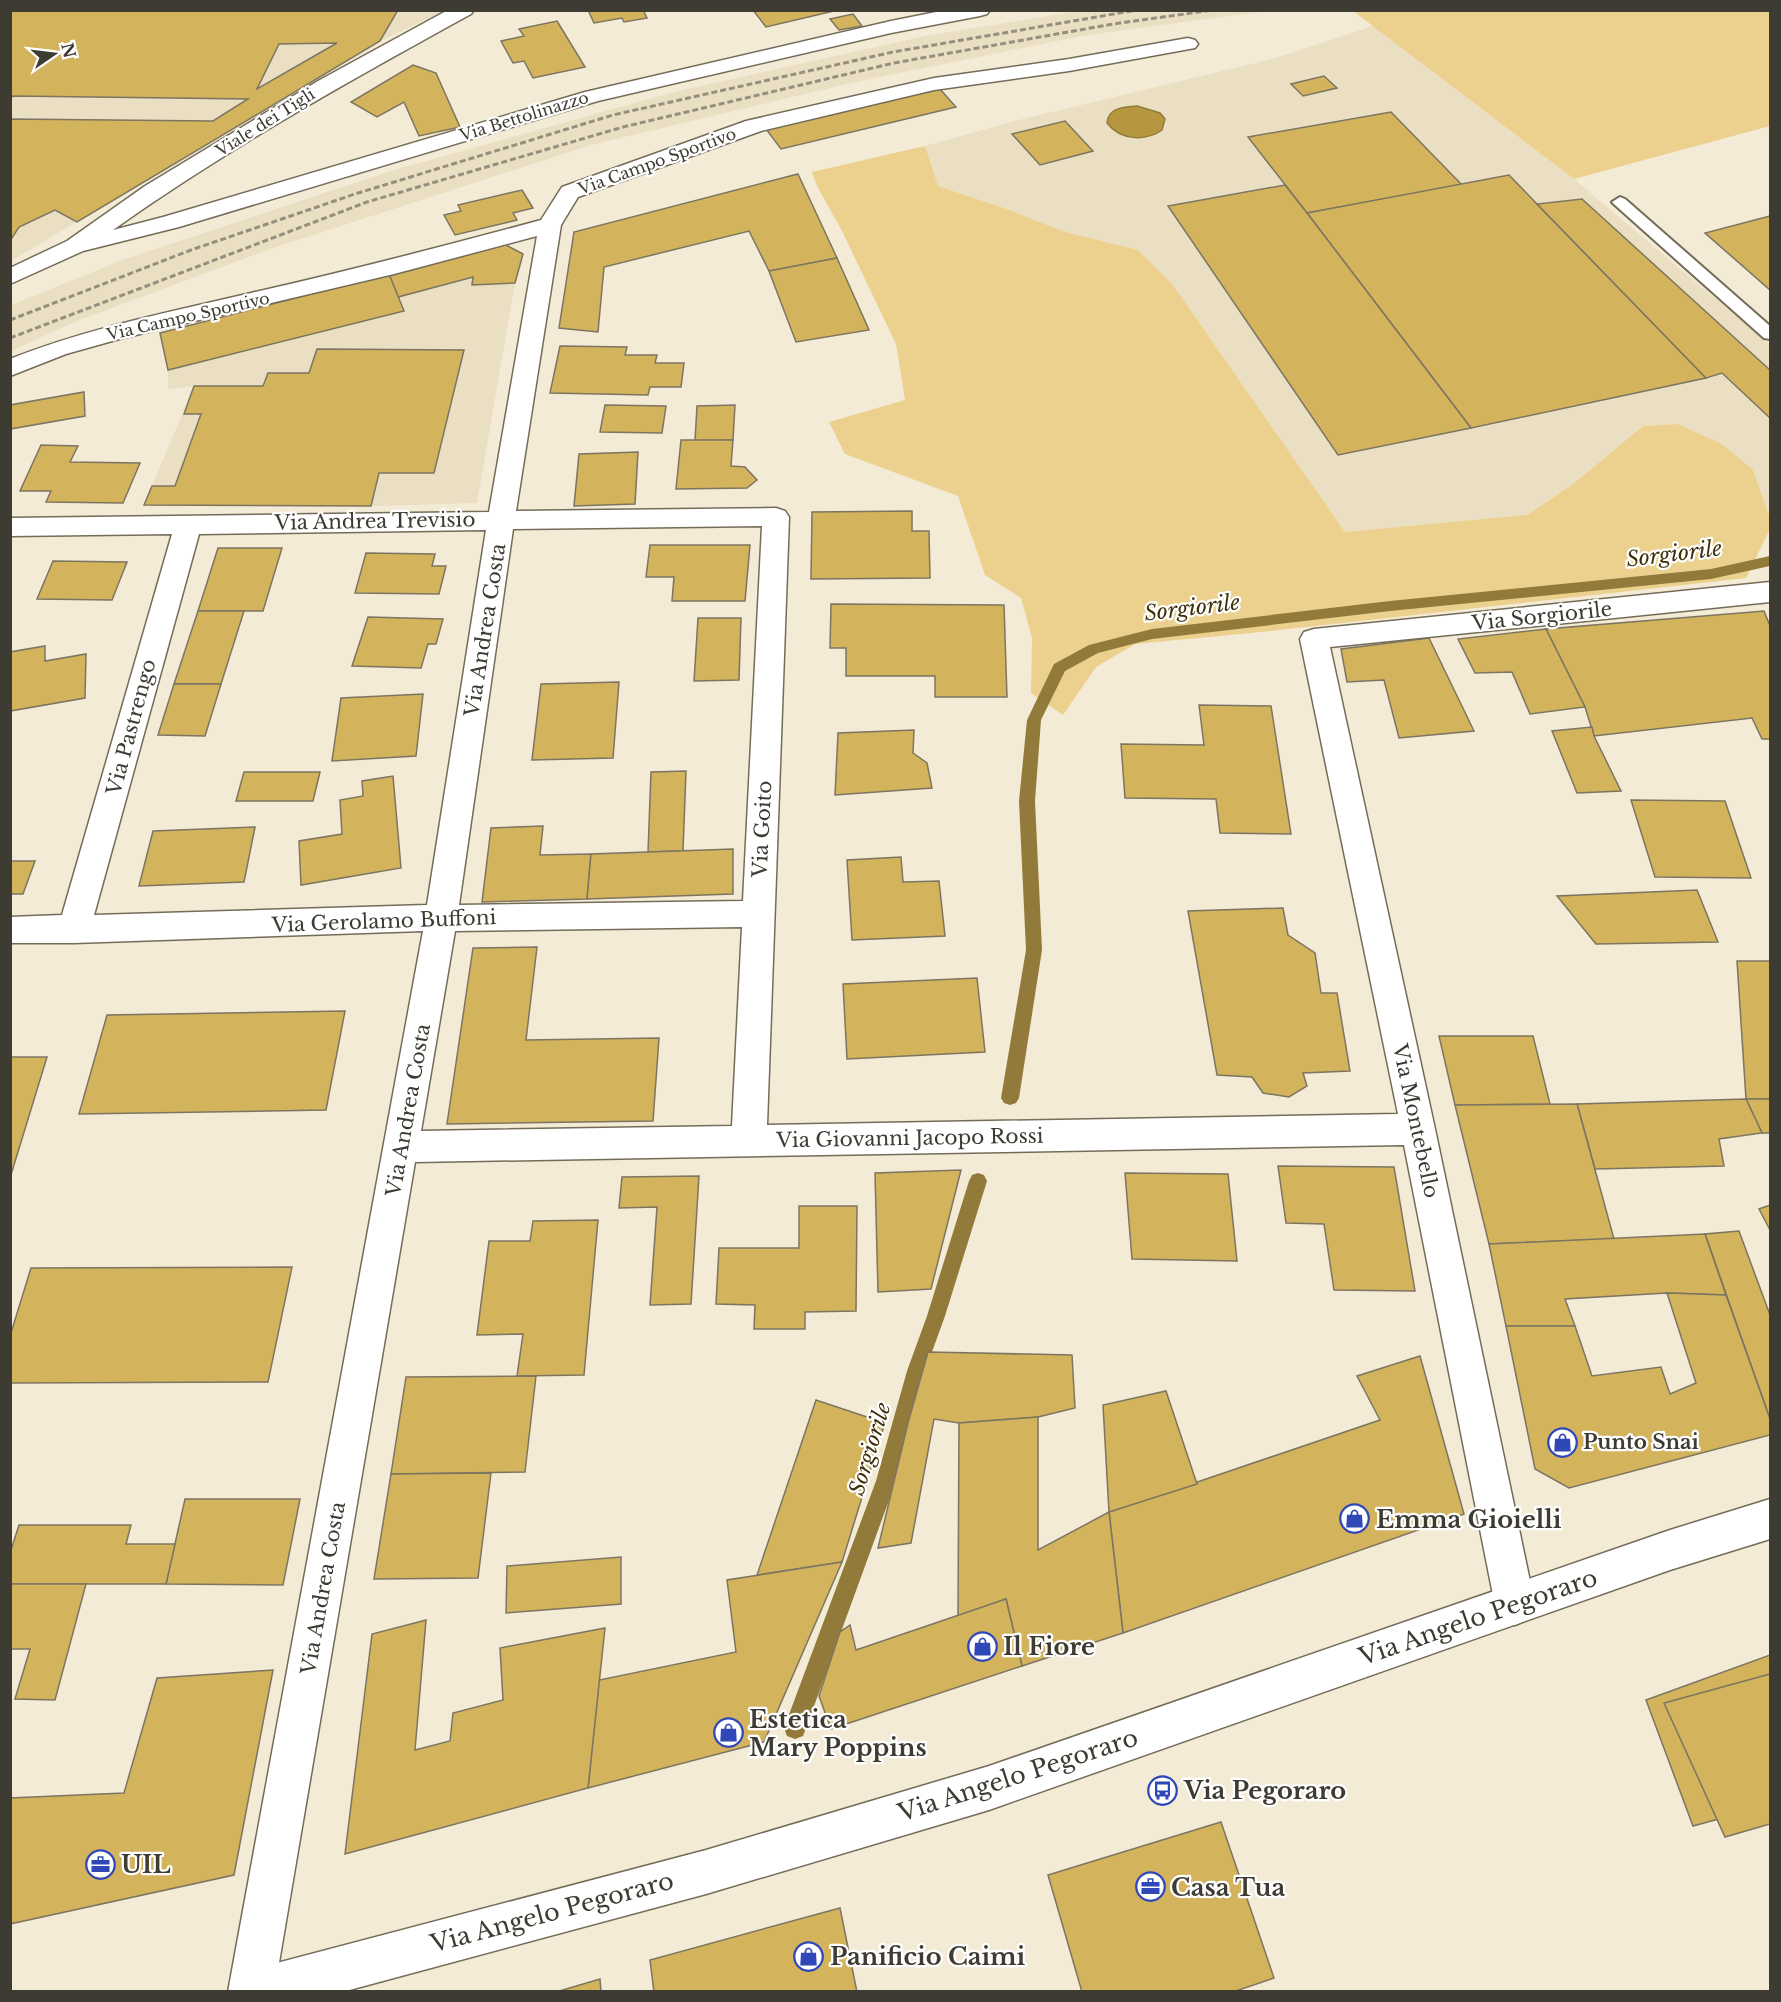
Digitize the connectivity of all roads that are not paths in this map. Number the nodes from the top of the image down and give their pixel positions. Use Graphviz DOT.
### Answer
graph roads {
  1 [pos="464,10"];
  2 [pos="980,10"];
  3 [pos="1188,44"];
  4 [pos="1620,202"];
  5 [pos="550,225"];
  6 [pos="75,246"];
  7 [pos="10,277"];
  8 [pos="1770,334"];
  9 [pos="10,368"];
  10 [pos="776,517"];
  11 [pos="501,519"];
  12 [pos="188,525"];
  13 [pos="10,527"];
  14 [pos="1770,592"];
  15 [pos="1314,639"];
  16 [pos="758,914"];
  17 [pos="441,918"];
  18 [pos="10,930"];
  19 [pos="74,930"];
  20 [pos="1418,1130"];
  21 [pos="749,1140"];
  22 [pos="402,1147"];
  23 [pos="1770,1519"];
  24 [pos="1515,1605"];
  25 [pos="252,1992"];
  1 -- 6 [label="street, Viale dei Tigli"];
  2 -- 6 [label="street, Via Bettolinazzo"];
  3 -- 5 [label="street, Via Campo Sportivo"];
  4 -- 8 [label="lane"];
  5 -- 9 [label="street, Via Campo Sportivo"];
  5 -- 11 [label="street, Via Andrea Costa"];
  6 -- 7 [label="street"];
  10 -- 11 [label="street, Via Andrea Trevisio"];
  10 -- 16 [label="street, Via Goito"];
  11 -- 12 [label="street, Via Andrea Trevisio"];
  11 -- 17 [label="street, Via Andrea Costa"];
  12 -- 13 [label="street, Via Andrea Trevisio"];
  12 -- 19 [label="street, Via Pastrengo"];
  14 -- 15 [label="street, Via Sorgiorile"];
  15 -- 20 [label="street, Via Montebello"];
  16 -- 17 [label="street, Via Gerolamo Buffoni"];
  16 -- 21 [label="street, Via Goito"];
  17 -- 19 [label="street, Via Gerolamo Buffoni"];
  17 -- 22 [label="street, Via Andrea Costa"];
  18 -- 19 [label="street, Via Gerolamo Buffoni"];
  20 -- 21 [label="street, Via Giovanni Jacopo Rossi"];
  20 -- 24 [label="street, Via Montebello"];
  21 -- 22 [label="street, Via Giovanni Jacopo Rossi"];
  22 -- 25 [label="street, Via Andrea Costa"];
  23 -- 24 [label="street, Via Angelo Pegoraro"];
  24 -- 25 [label="street, Via Angelo Pegoraro"];
}
